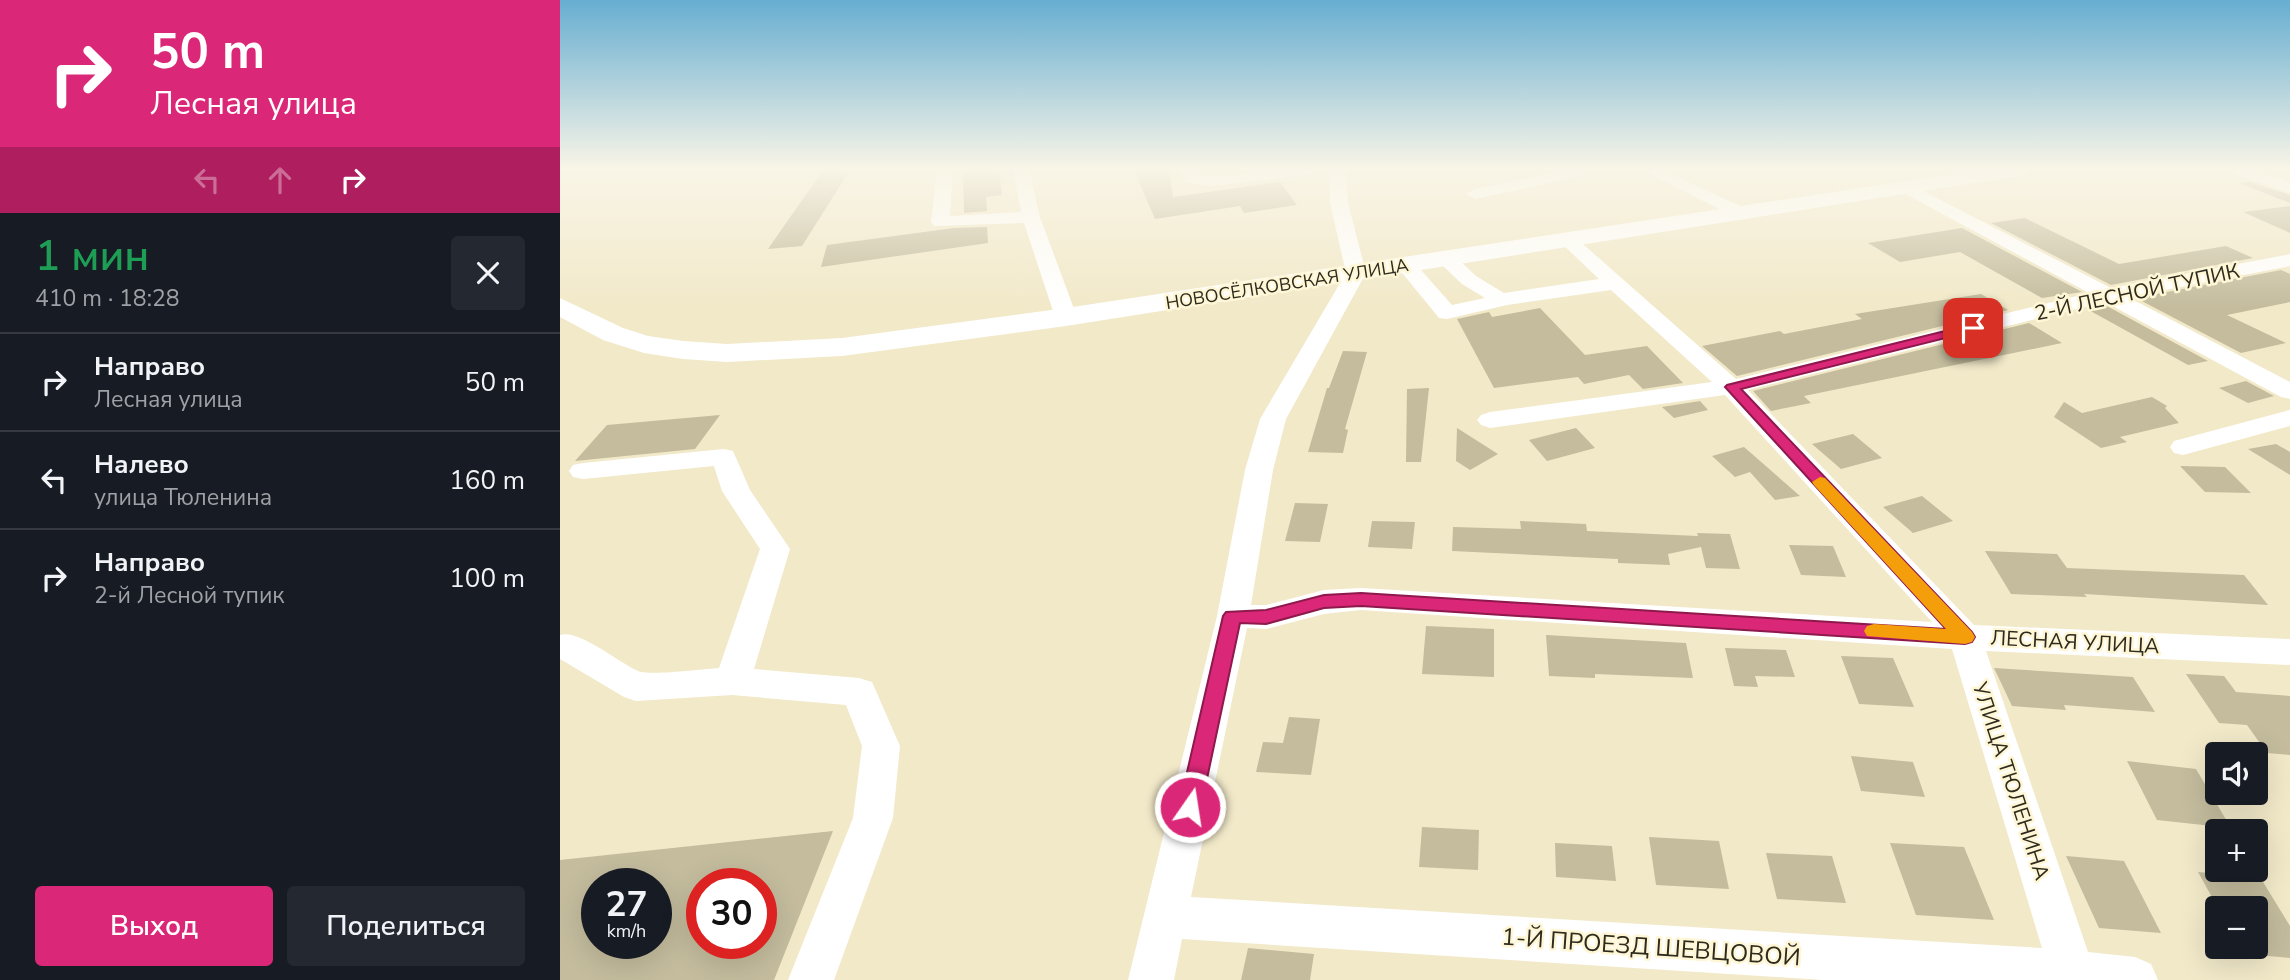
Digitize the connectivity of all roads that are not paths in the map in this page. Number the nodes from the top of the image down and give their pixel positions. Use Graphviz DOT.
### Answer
graph roads {
  1 [pos="941,216"];
  2 [pos="1342,216"];
  3 [pos="1717,216"];
  4 [pos="1959,216"];
  5 [pos="1031,217"];
  6 [pos="1568,241"];
  7 [pos="1447,259"];
  8 [pos="2290,260"];
  9 [pos="1406,265"];
  10 [pos="1356,273"];
  11 [pos="1616,283"];
  12 [pos="2107,295"];
  13 [pos="1499,301"];
  14 [pos="560,306"];
  15 [pos="1066,317"];
  16 [pos="1731,387"];
  17 [pos="2290,392"];
  18 [pos="2290,418"];
  19 [pos="1490,420"];
  20 [pos="2183,447"];
  21 [pos="583,471"];
  22 [pos="1233,616"];
  23 [pos="1965,637"];
  24 [pos="566,646"];
  25 [pos="2290,652"];
  26 [pos="732,681"];
  27 [pos="1166,917"];
  28 [pos="2074,977"];
  29 [pos="811,980"];
  30 [pos="1151,980"];
  31 [pos="2135,980"];
  1 -- 5 [label="street"];
  2 -- 10 [label="street"];
  3 -- 6 [label="main road, НОВОСЁЛКОВСКАЯ УЛИЦА"];
  4 -- 12 [label="street"];
  5 -- 15 [label="street"];
  6 -- 7 [label="main road, НОВОСЁЛКОВСКАЯ УЛИЦА"];
  6 -- 11 [label="street, УЛИЦА ТЮЛЕНИНА"];
  7 -- 9 [label="main road, НОВОСЁЛКОВСКАЯ УЛИЦА"];
  7 -- 13 [label="street"];
  8 -- 12 [label="street, 2-Й ЛЕСНОЙ ТУПИК"];
  9 -- 10 [label="main road, НОВОСЁЛКОВСКАЯ УЛИЦА"];
  9 -- 13 [label="street"];
  10 -- 15 [label="main road, НОВОСЁЛКОВСКАЯ УЛИЦА"];
  10 -- 22 [label="street"];
  11 -- 13 [label="street"];
  11 -- 16 [label="street, УЛИЦА ТЮЛЕНИНА"];
  12 -- 16 [label="street, 2-Й ЛЕСНОЙ ТУПИК"];
  12 -- 17 [label="street"];
  14 -- 15 [label="main road, НОВОСЁЛКОВСКАЯ УЛИЦА"];
  16 -- 19 [label="street, 2-Й ЛЕСНОЙ ТУПИК"];
  16 -- 23 [label="street, УЛИЦА ТЮЛЕНИНА"];
  18 -- 20 [label="street"];
  21 -- 26 [label="street"];
  22 -- 23 [label="street, ЛЕСНАЯ УЛИЦА"];
  22 -- 27 [label="street"];
  23 -- 25 [label="street, ЛЕСНАЯ УЛИЦА"];
  23 -- 28 [label="street, УЛИЦА ТЮЛЕНИНА"];
  24 -- 26 [label="street"];
  26 -- 29 [label="street"];
  27 -- 28 [label="street, 1-Й ПРОЕЗД ШЕВЦОВОЙ"];
  27 -- 30 [label="street"];
  28 -- 31 [label="street, 1-Й ПРОЕЗД ШЕВЦОВОЙ"];
}
